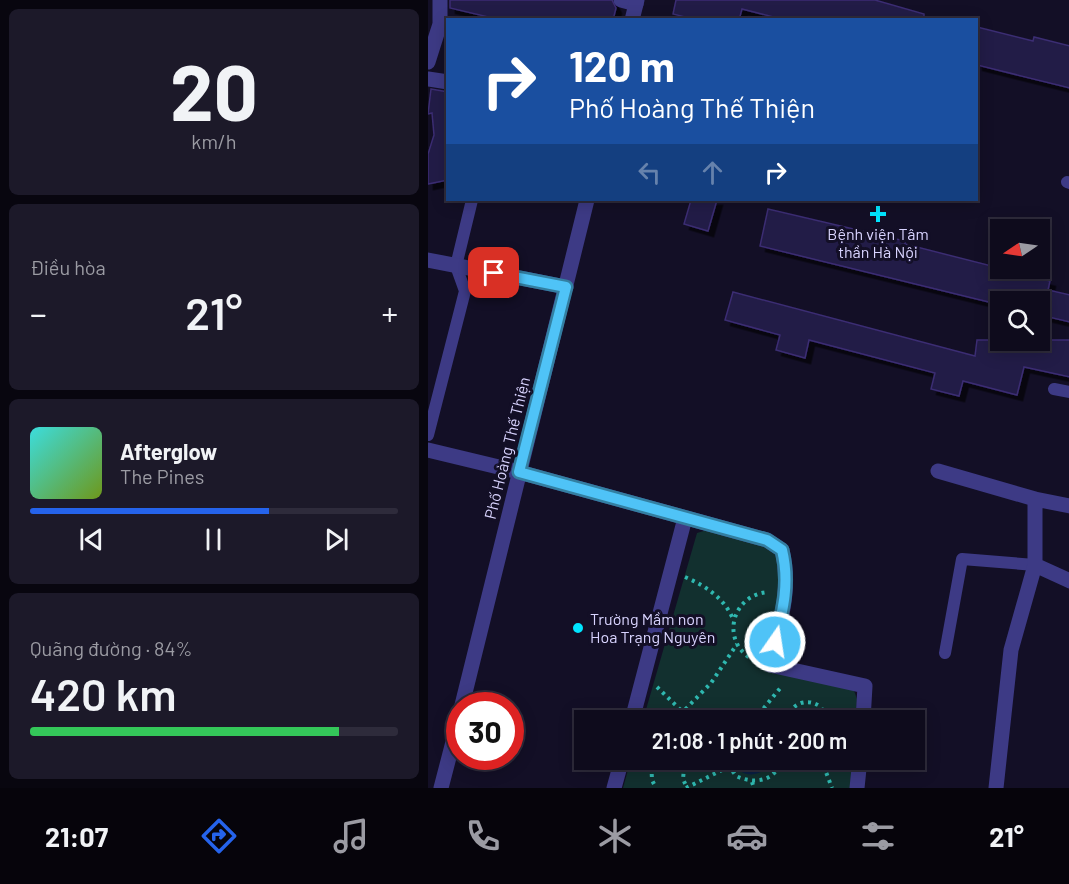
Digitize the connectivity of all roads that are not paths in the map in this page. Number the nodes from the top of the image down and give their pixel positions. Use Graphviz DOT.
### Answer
graph roads {
  1 [pos="440,0"];
  2 [pos="631,1"];
  3 [pos="632,18"];
  4 [pos="444,24"];
  5 [pos="428,62"];
  6 [pos="428,79"];
  7 [pos="446,82"];
  8 [pos="473,201"];
  9 [pos="587,201"];
  10 [pos="428,260"];
  11 [pos="456,266"];
  12 [pos="566,287"];
  13 [pos="1054,389"];
  14 [pos="1070,392"];
  15 [pos="428,435"];
  16 [pos="428,450"];
  17 [pos="938,471"];
  18 [pos="519,472"];
  19 [pos="1035,498"];
  20 [pos="1070,506"];
  21 [pos="685,518"];
  22 [pos="1035,565"];
  23 [pos="1070,580"];
  24 [pos="945,653"];
  25 [pos="465,692"];
  26 [pos="635,710"];
  27 [pos="864,710"];
  28 [pos="446,770"];
  29 [pos="619,770"];
  30 [pos="859,770"];
  31 [pos="442,788"];
  32 [pos="614,788"];
  33 [pos="857,788"];
  34 [pos="996,788"];
  1 -- 4 [label="street"];
  2 -- 3 [label="street"];
  4 -- 5 [label="street"];
  6 -- 7 [label="street"];
  8 -- 11 [label="lane"];
  9 -- 12 [label="street, Phố Hoàng Thế Thiện"];
  10 -- 11 [label="street"];
  11 -- 12 [label="street"];
  11 -- 15 [label="lane"];
  12 -- 18 [label="street, Phố Hoàng Thế Thiện"];
  13 -- 14 [label="lane"];
  16 -- 18 [label="street"];
  17 -- 19 [label="street"];
  18 -- 21 [label="street"];
  18 -- 25 [label="street, Phố Hoàng Thế Thiện"];
  19 -- 20 [label="street"];
  19 -- 22 [label="street"];
  21 -- 26 [label="street"];
  21 -- 27 [label="street"];
  22 -- 23 [label="street"];
  22 -- 24 [label="lane"];
  22 -- 34 [label="street"];
  28 -- 31 [label="street"];
  29 -- 32 [label="street"];
  30 -- 33 [label="street"];
}
